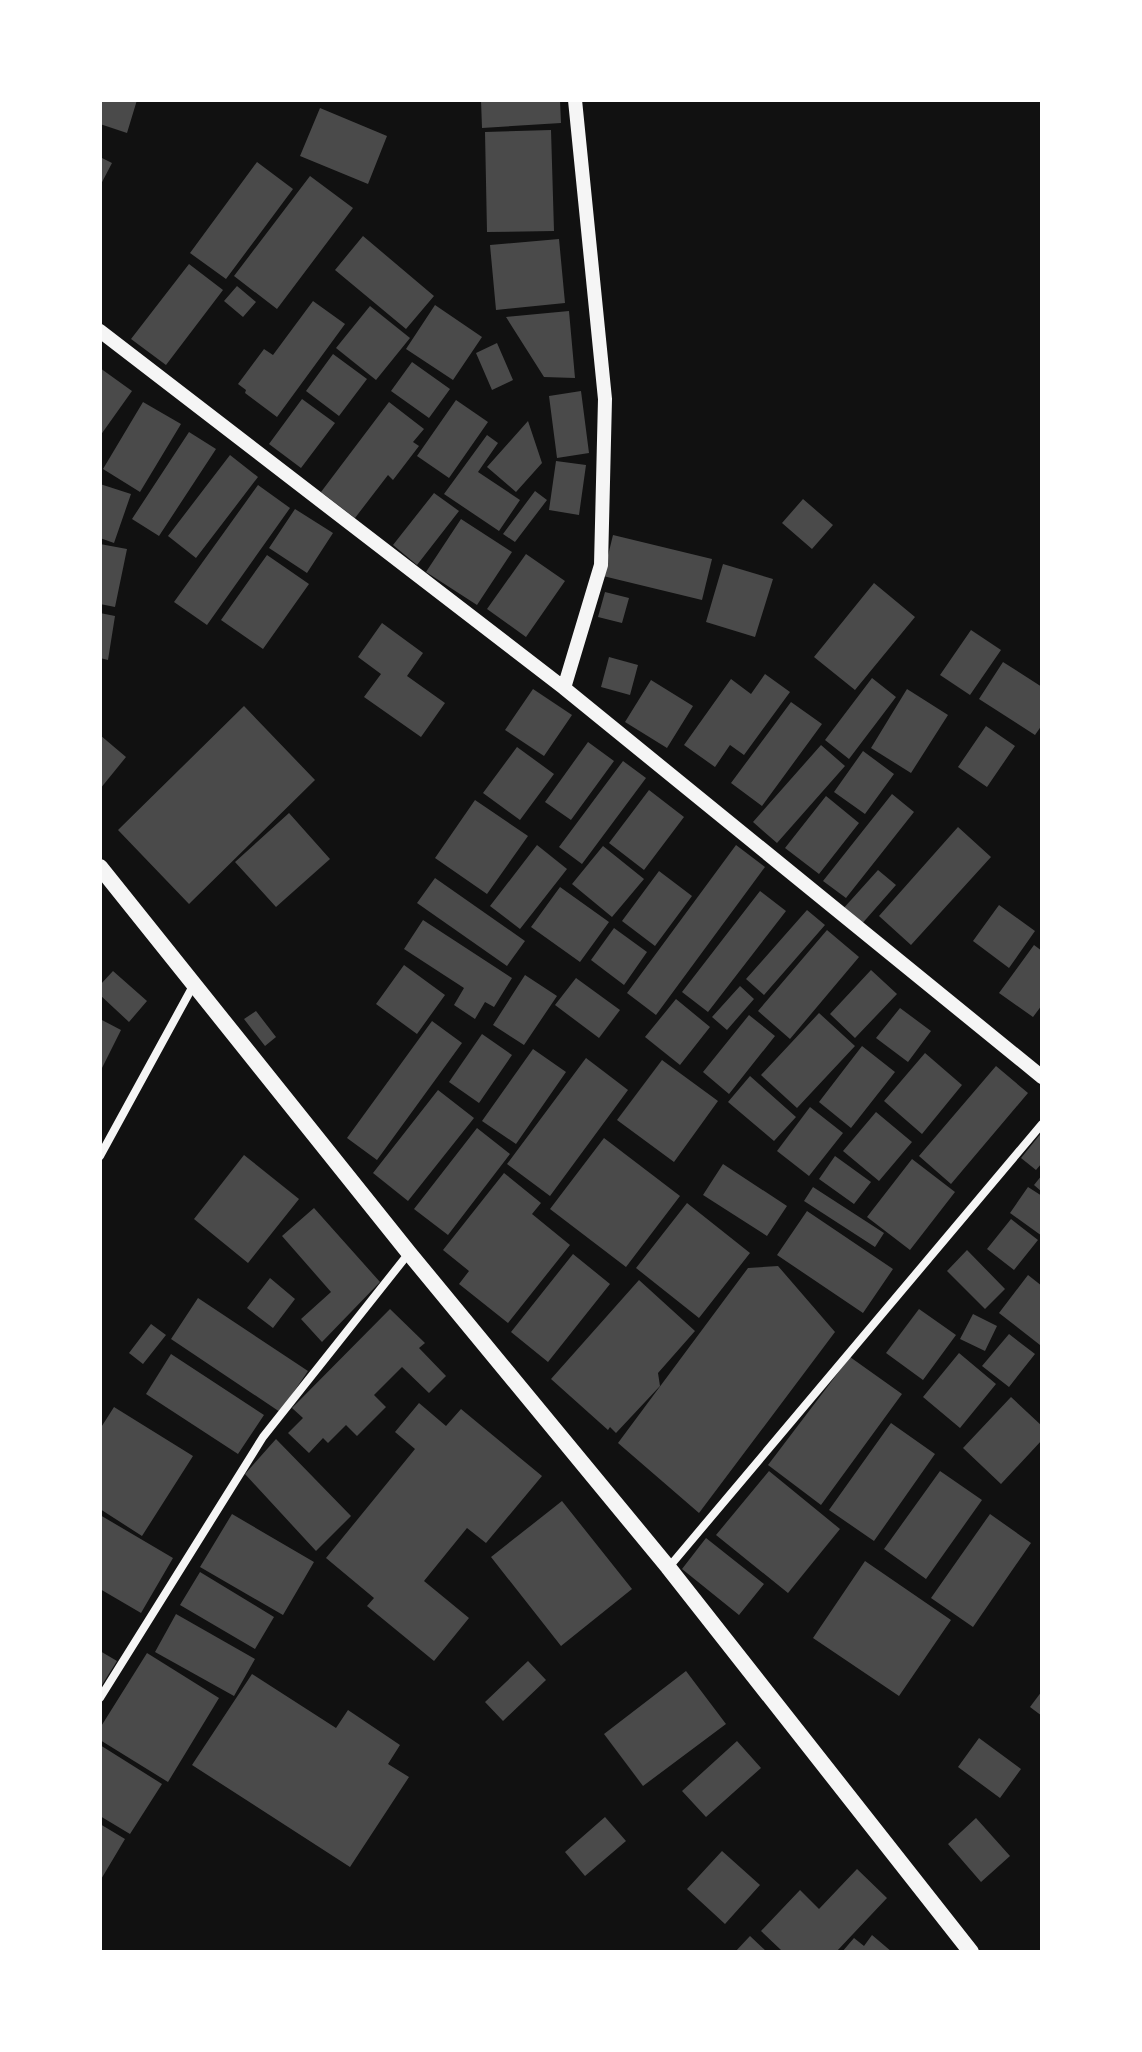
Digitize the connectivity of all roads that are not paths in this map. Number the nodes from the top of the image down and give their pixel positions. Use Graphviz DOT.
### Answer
graph roads {
  1 [pos="575,100"];
  2 [pos="100,331"];
  3 [pos="564,688"];
  4 [pos="100,867"];
  5 [pos="193,986"];
  6 [pos="1042,1077"];
  7 [pos="1042,1124"];
  8 [pos="100,1156"];
  9 [pos="409,1253"];
  10 [pos="668,1567"];
  11 [pos="100,1698"];
  12 [pos="971,1952"];
  1 -- 3 [label="street"];
  2 -- 3 [label="street"];
  3 -- 6 [label="street"];
  4 -- 5 [label="main road"];
  5 -- 8 [label="street"];
  5 -- 9 [label="main road"];
  7 -- 10 [label="street"];
  9 -- 10 [label="main road"];
  9 -- 11 [label="street"];
  10 -- 12 [label="main road"];
}
